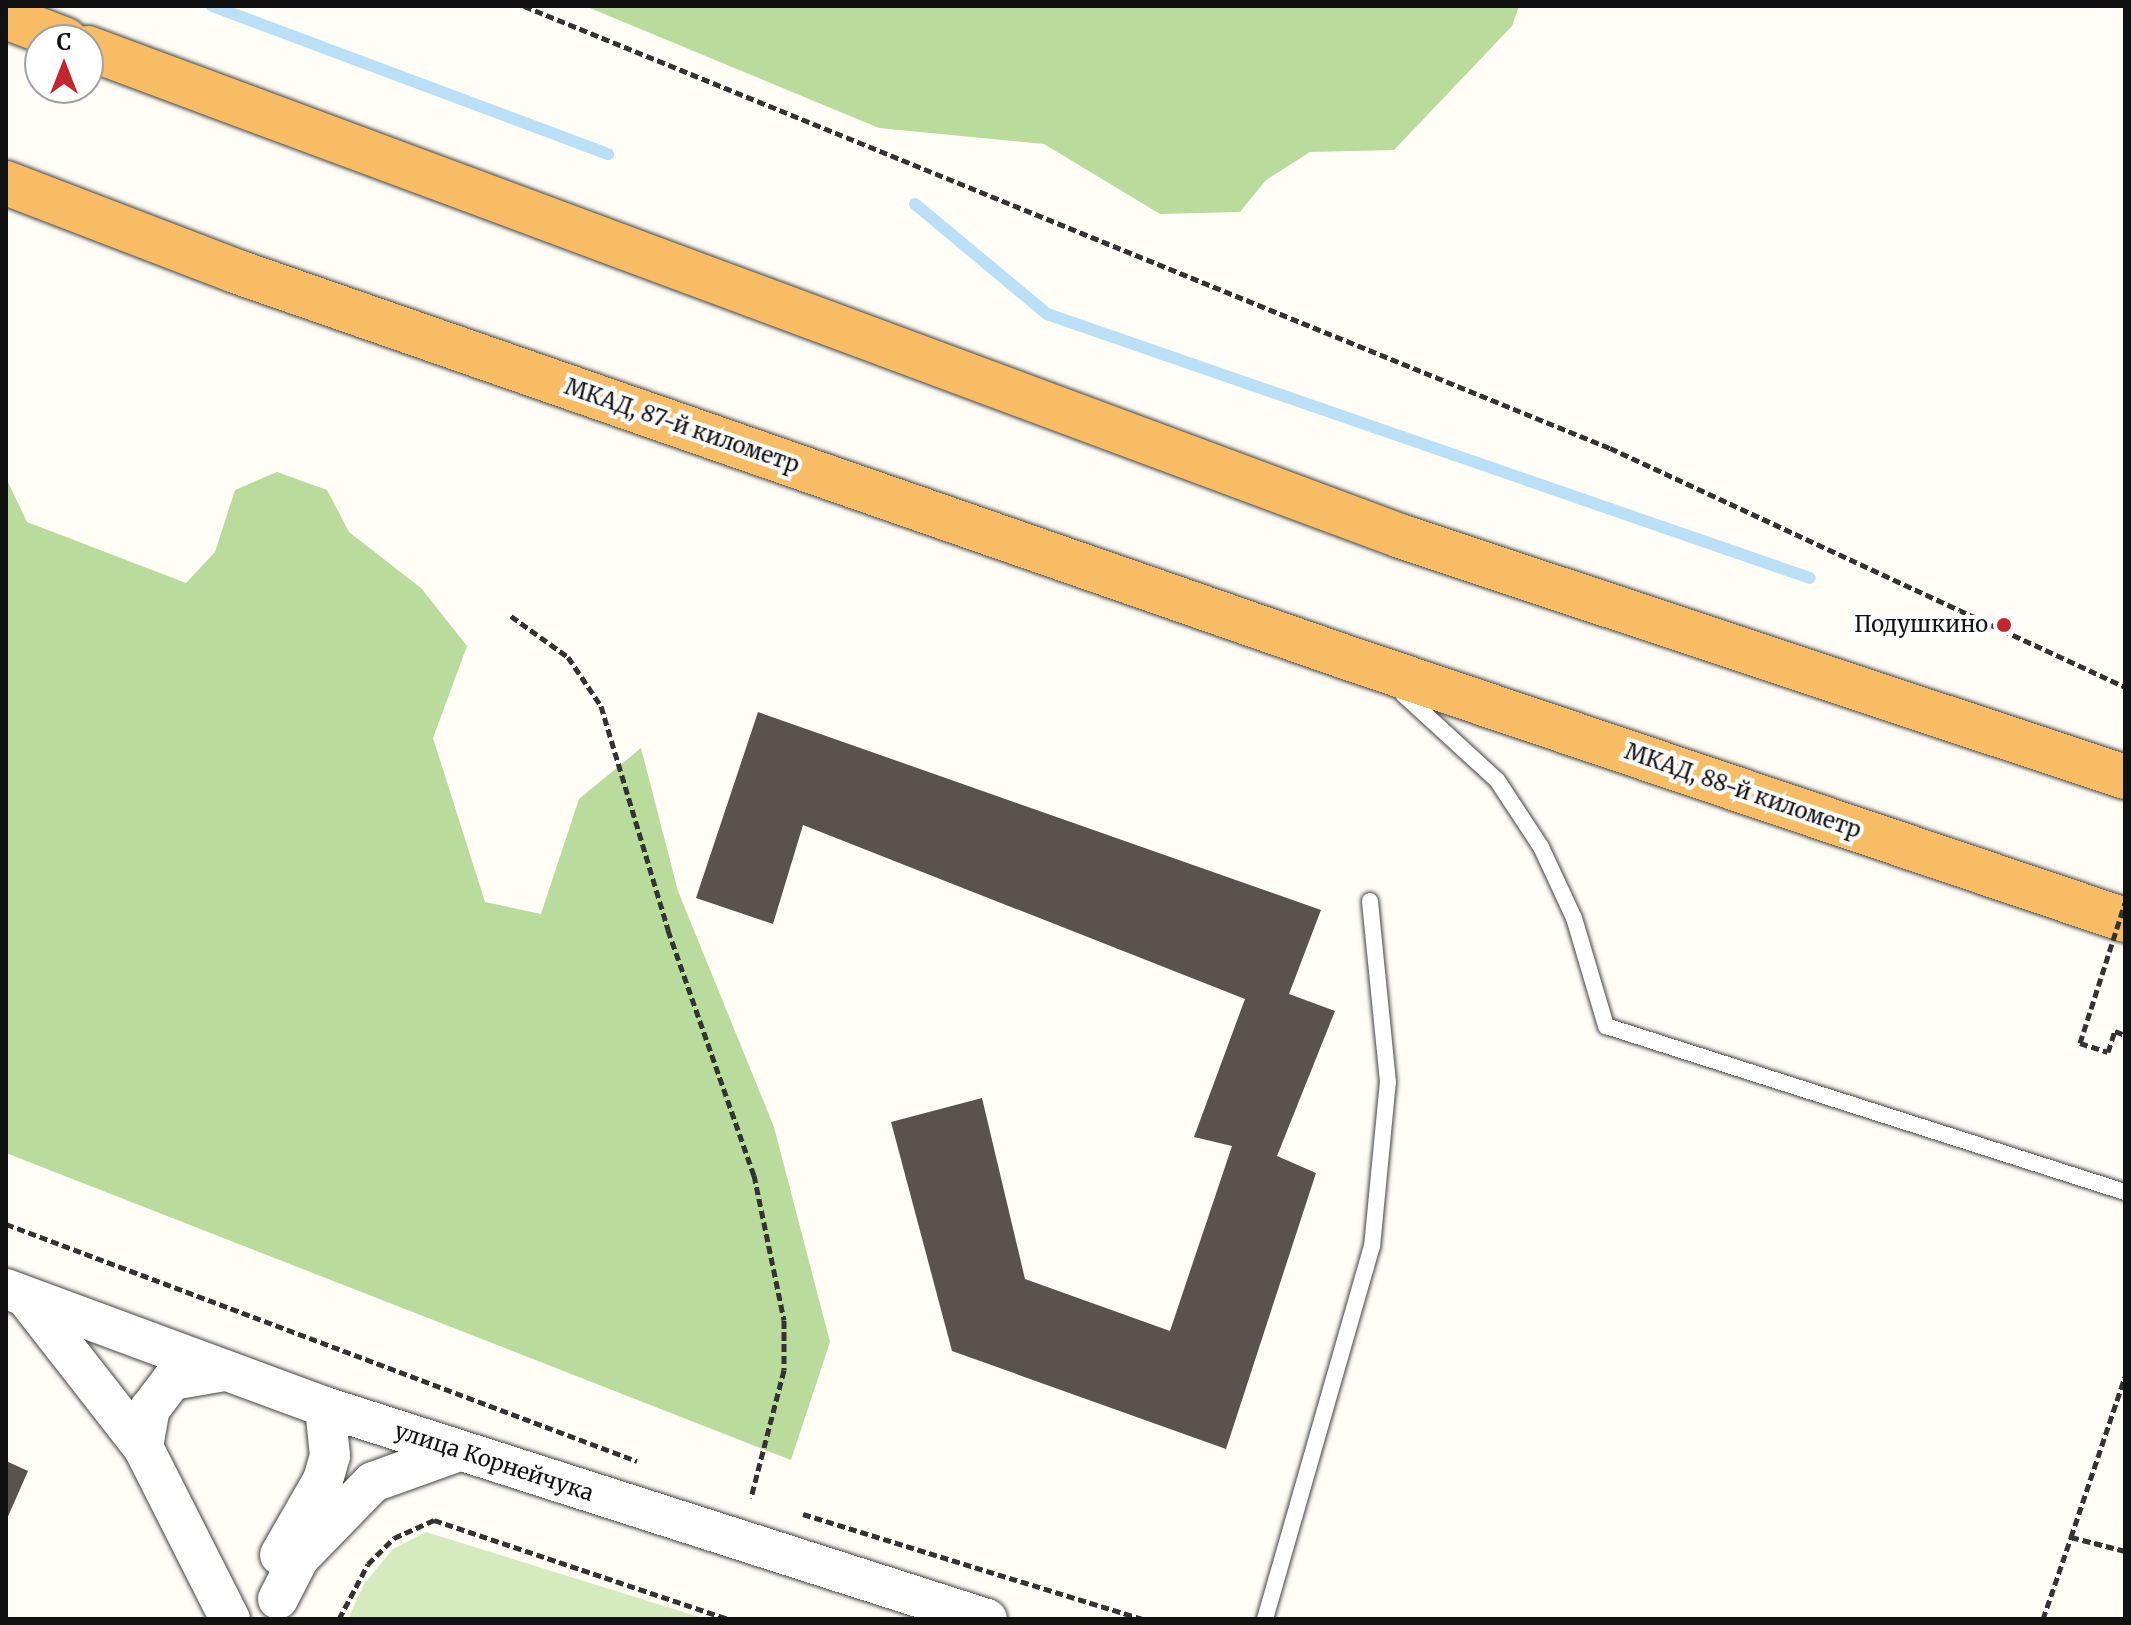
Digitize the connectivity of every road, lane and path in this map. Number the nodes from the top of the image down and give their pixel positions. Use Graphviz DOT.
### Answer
graph roads {
  1 [pos="524,6"];
  2 [pos="104,54"];
  3 [pos="6,183"];
  4 [pos="511,616"];
  5 [pos="1360,662"];
  6 [pos="2125,687"];
  7 [pos="2125,777"];
  8 [pos="1370,901"];
  9 [pos="2125,903"];
  10 [pos="2125,920"];
  11 [pos="2125,1035"];
  12 [pos="2125,1192"];
  13 [pos="6,1224"];
  14 [pos="16,1293"];
  15 [pos="227,1371"];
  16 [pos="2125,1377"];
  17 [pos="325,1407"];
  18 [pos="143,1447"];
  19 [pos="459,1451"];
  20 [pos="640,1462"];
  21 [pos="737,1494"];
  22 [pos="751,1498"];
  23 [pos="766,1503"];
  24 [pos="796,1512"];
  25 [pos="2071,1537"];
  26 [pos="2125,1551"];
  27 [pos="277,1609"];
  28 [pos="230,1619"];
  29 [pos="339,1619"];
  30 [pos="728,1619"];
  31 [pos="987,1619"];
  32 [pos="1142,1619"];
  33 [pos="1265,1619"];
  34 [pos="2043,1619"];
  1 -- 6 [label="path"];
  2 -- 7 [label="highway"];
  3 -- 5 [label="highway, МКАД, 87-й километр"];
  4 -- 22 [label="path"];
  5 -- 10 [label="highway, МКАД, 88-й километр"];
  5 -- 12 [label="lane"];
  8 -- 33 [label="lane"];
  9 -- 11 [label="path, bridge"];
  13 -- 20 [label="path"];
  14 -- 15 [label="street, улица Корнейчука"];
  14 -- 18 [label="street"];
  15 -- 17 [label="street, улица Корнейчука"];
  15 -- 18 [label="street"];
  16 -- 25 [label="path"];
  17 -- 19 [label="street, улица Корнейчука"];
  17 -- 27 [label="street"];
  18 -- 28 [label="street"];
  19 -- 27 [label="street"];
  19 -- 31 [label="street, улица Корнейчука"];
  21 -- 22 [label="path"];
  22 -- 23 [label="path"];
  24 -- 32 [label="path"];
  25 -- 26 [label="path"];
  25 -- 34 [label="path"];
  29 -- 30 [label="path"];
}
